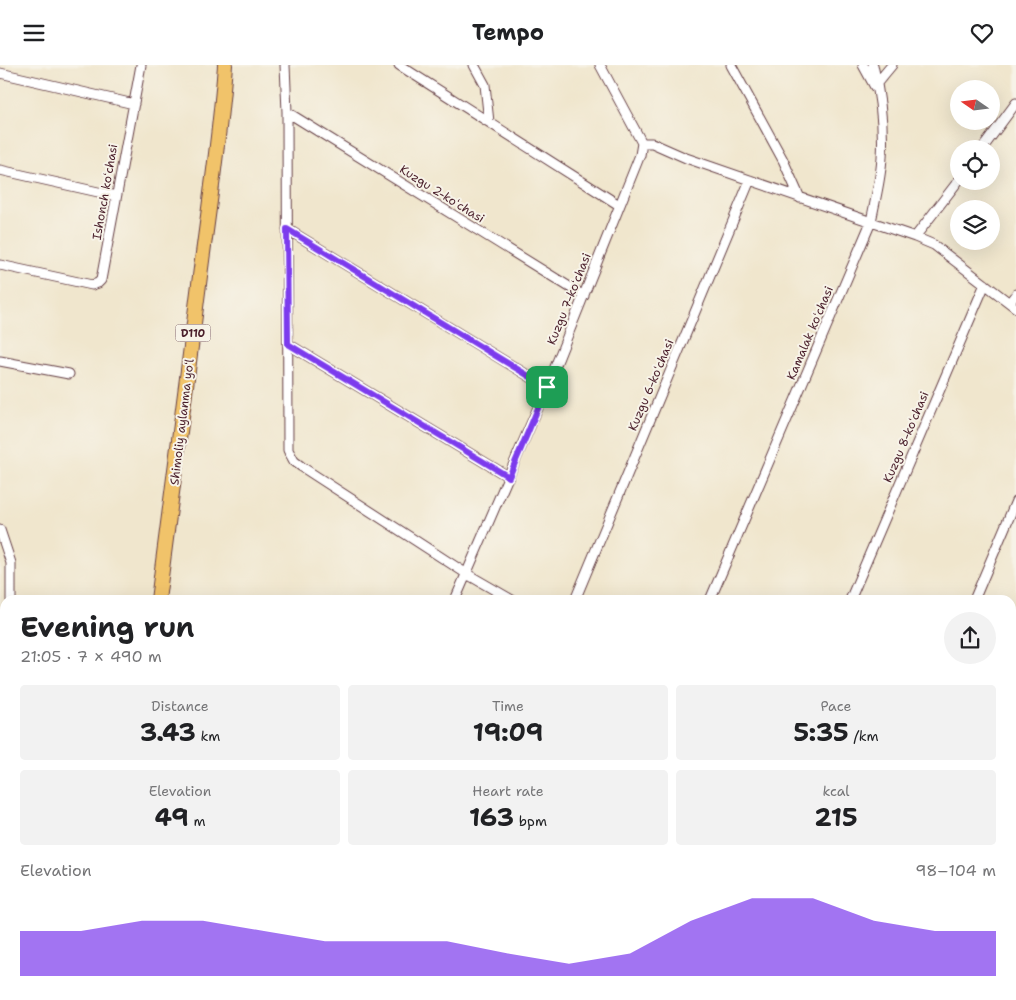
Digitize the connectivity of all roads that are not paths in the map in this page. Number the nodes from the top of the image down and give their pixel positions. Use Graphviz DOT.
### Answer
graph roads {
  1 [pos="141,65"];
  2 [pos="225,65"];
  3 [pos="284,65"];
  4 [pos="400,65"];
  5 [pos="474,65"];
  6 [pos="600,65"];
  7 [pos="732,65"];
  8 [pos="863,65"];
  9 [pos="873,65"];
  10 [pos="892,65"];
  11 [pos="0,73"];
  12 [pos="878,83"];
  13 [pos="880,96"];
  14 [pos="1016,103"];
  15 [pos="134,104"];
  16 [pos="287,112"];
  17 [pos="489,123"];
  18 [pos="989,140"];
  19 [pos="642,143"];
  20 [pos="0,170"];
  21 [pos="750,180"];
  22 [pos="951,190"];
  23 [pos="116,196"];
  24 [pos="800,198"];
  25 [pos="619,205"];
  26 [pos="871,222"];
  27 [pos="287,229"];
  28 [pos="915,237"];
  29 [pos="0,265"];
  30 [pos="985,284"];
  31 [pos="1016,294"];
  32 [pos="584,296"];
  33 [pos="1013,305"];
  34 [pos="288,344"];
  35 [pos="0,361"];
  36 [pos="69,374"];
  37 [pos="547,387"];
  38 [pos="509,477"];
  39 [pos="1016,501"];
  40 [pos="0,530"];
  41 [pos="467,573"];
  42 [pos="11,595"];
  43 [pos="159,595"];
  44 [pos="457,595"];
  45 [pos="504,595"];
  46 [pos="577,595"];
  47 [pos="712,595"];
  48 [pos="852,595"];
  49 [pos="976,595"];
  1 -- 15 [label="street, Ishonch koʻchasi"];
  2 -- 43 [label="main road, Shimoliy aylanma yoʻl / D110"];
  3 -- 16 [label="street"];
  4 -- 17 [label="street"];
  5 -- 17 [label="street"];
  6 -- 19 [label="street"];
  7 -- 24 [label="street"];
  8 -- 13 [label="street"];
  9 -- 12 [label="street, Kamalak koʻchasi"];
  10 -- 12 [label="street"];
  11 -- 15 [label="street"];
  12 -- 13 [label="street, Kamalak koʻchasi"];
  13 -- 26 [label="street, Kamalak koʻchasi"];
  14 -- 18 [label="street"];
  15 -- 23 [label="street, Ishonch koʻchasi"];
  16 -- 27 [label="street"];
  16 -- 32 [label="street, Kuzgu 2-koʻchasi"];
  17 -- 25 [label="street"];
  19 -- 21 [label="street"];
  19 -- 25 [label="street, Kuzgu 7-koʻchasi"];
  20 -- 23 [label="street"];
  21 -- 24 [label="street"];
  21 -- 46 [label="street, Kuzgu 6-koʻchasi"];
  22 -- 28 [label="street"];
  23 -- 29 [label="street, Ishonch koʻchasi"];
  24 -- 26 [label="street"];
  25 -- 32 [label="street, Kuzgu 7-koʻchasi"];
  26 -- 28 [label="street"];
  26 -- 47 [label="street, Kamalak koʻchasi"];
  27 -- 34 [label="street"];
  27 -- 37 [label="street"];
  28 -- 30 [label="street"];
  30 -- 33 [label="street"];
  30 -- 48 [label="street, Kuzgu 8-koʻchasi"];
  31 -- 33 [label="street"];
  32 -- 37 [label="street, Kuzgu 7-koʻchasi"];
  34 -- 38 [label="street"];
  34 -- 41 [label="street"];
  35 -- 36 [label="street"];
  37 -- 38 [label="street, Kuzgu 7-koʻchasi"];
  38 -- 41 [label="street, Kuzgu 7-koʻchasi"];
  39 -- 49 [label="street"];
  40 -- 42 [label="street"];
  41 -- 44 [label="street, Kuzgu 7-koʻchasi"];
  41 -- 45 [label="street"];
}
